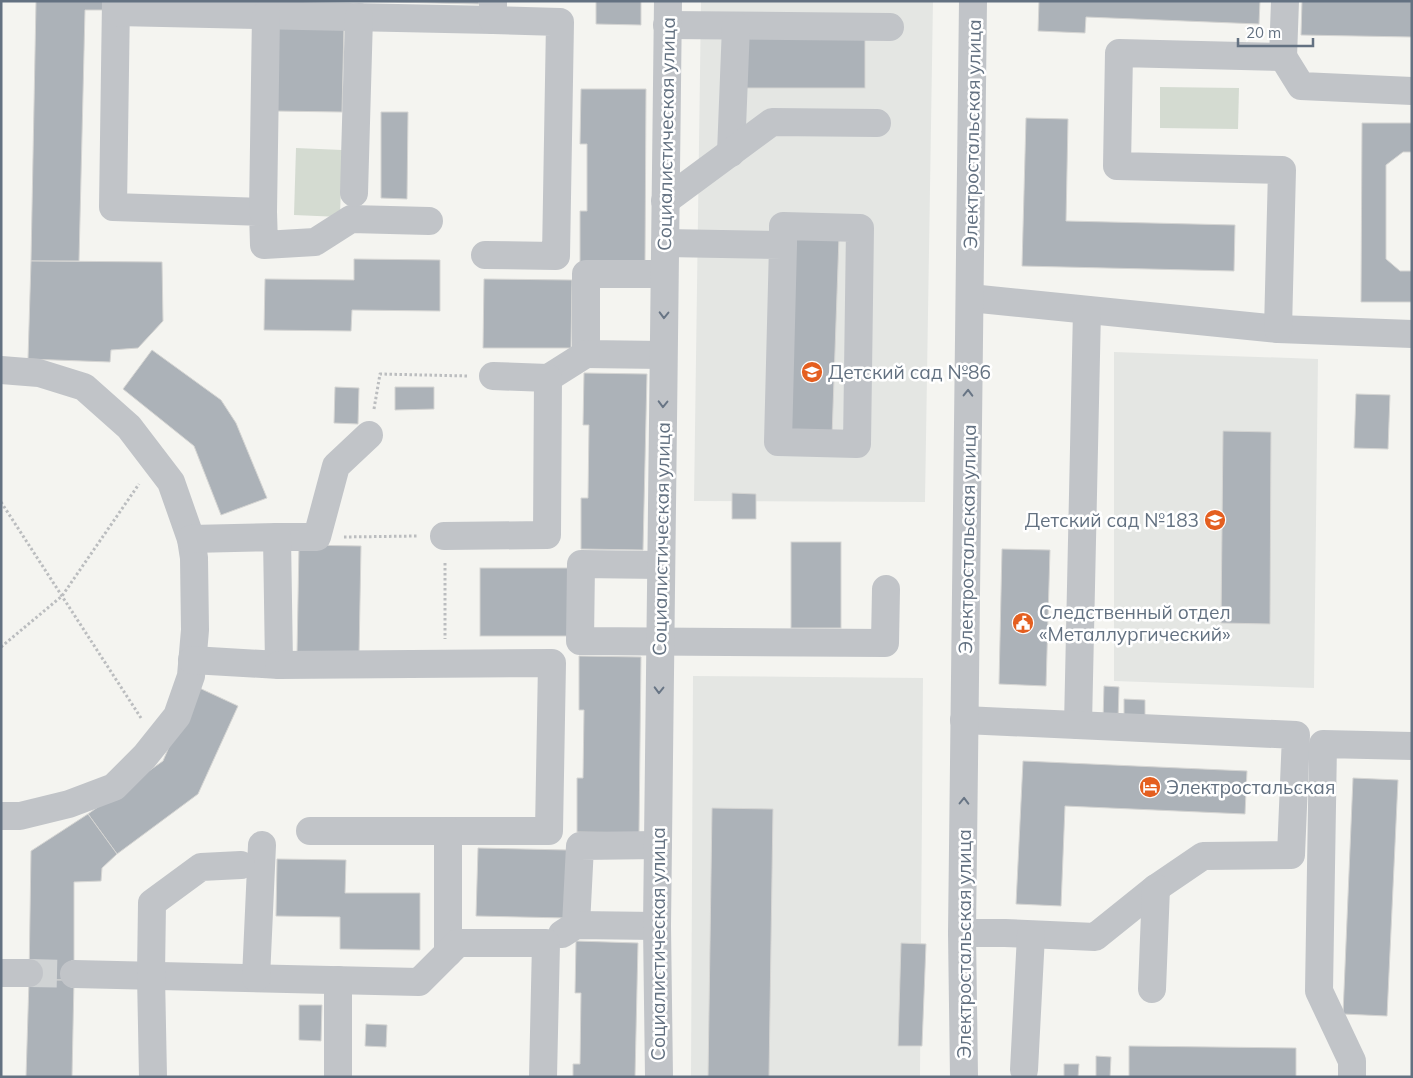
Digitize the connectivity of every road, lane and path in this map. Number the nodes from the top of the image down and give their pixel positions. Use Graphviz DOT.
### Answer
graph roads {
  1 [pos="973,1"];
  2 [pos="1285,1"];
  3 [pos="116,7"];
  4 [pos="493,11"];
  5 [pos="667,13"];
  6 [pos="266,14"];
  7 [pos="359,17"];
  8 [pos="736,26"];
  9 [pos="890,27"];
  10 [pos="1284,57"];
  11 [pos="1412,91"];
  12 [pos="877,123"];
  13 [pos="731,153"];
  14 [pos="354,193"];
  15 [pos="665,201"];
  16 [pos="263,212"];
  17 [pos="429,221"];
  18 [pos="665,242"];
  19 [pos="783,245"];
  20 [pos="485,255"];
  21 [pos="664,274"];
  22 [pos="970,298"];
  23 [pos="1086,310"];
  24 [pos="1278,329"];
  25 [pos="1412,334"];
  26 [pos="586,354"];
  27 [pos="663,355"];
  28 [pos="1,370"];
  29 [pos="493,376"];
  30 [pos="548,378"];
  31 [pos="369,435"];
  32 [pos="156,461"];
  33 [pos="1,502"];
  34 [pos="444,536"];
  35 [pos="277,537"];
  36 [pos="316,537"];
  37 [pos="191,539"];
  38 [pos="661,565"];
  39 [pos="886,589"];
  40 [pos="62,596"];
  41 [pos="660,642"];
  42 [pos="1,647"];
  43 [pos="192,660"];
  44 [pos="279,665"];
  45 [pos="445,665"];
  46 [pos="964,720"];
  47 [pos="1078,725"];
  48 [pos="157,741"];
  49 [pos="1412,746"];
  50 [pos="1,816"];
  51 [pos="310,831"];
  52 [pos="448,831"];
  53 [pos="262,845"];
  54 [pos="658,845"];
  55 [pos="241,865"];
  56 [pos="1156,888"];
  57 [pos="576,926"];
  58 [pos="657,926"];
  59 [pos="962,933"];
  60 [pos="1031,935"];
  61 [pos="546,943"];
  62 [pos="448,953"];
  63 [pos="1,973"];
  64 [pos="29,973"];
  65 [pos="74,974"];
  66 [pos="150,975"];
  67 [pos="256,978"];
  68 [pos="338,980"];
  69 [pos="1152,989"];
  70 [pos="1024,1070"];
  71 [pos="153,1077"];
  72 [pos="338,1077"];
  73 [pos="543,1077"];
  74 [pos="659,1077"];
  75 [pos="964,1077"];
  76 [pos="1352,1077"];
  1 -- 22 [label="street, Электростальская улица"];
  2 -- 10 [label="street"];
  3 -- 6 [label="street"];
  3 -- 16 [label="street"];
  4 -- 7 [label="street"];
  4 -- 20 [label="street"];
  5 -- 8 [label="street"];
  5 -- 15 [label="street, Социалистическая улица"];
  6 -- 7 [label="street"];
  6 -- 16 [label="street"];
  7 -- 14 [label="street"];
  8 -- 9 [label="street"];
  8 -- 13 [label="street"];
  10 -- 11 [label="street"];
  10 -- 24 [label="street"];
  12 -- 13 [label="street"];
  13 -- 15 [label="street"];
  15 -- 18 [label="street, Социалистическая улица"];
  16 -- 17 [label="street"];
  18 -- 19 [label="street"];
  18 -- 21 [label="street, Социалистическая улица"];
  19 -- 19 [label="street"];
  21 -- 26 [label="street"];
  21 -- 27 [label="street, Социалистическая улица, one-way"];
  22 -- 23 [label="street"];
  46 -- 22 [label="street, Электростальская улица, one-way"];
  23 -- 24 [label="street"];
  23 -- 47 [label="street"];
  24 -- 25 [label="street"];
  26 -- 27 [label="street"];
  26 -- 30 [label="street"];
  27 -- 38 [label="street, Социалистическая улица, one-way"];
  28 -- 32 [label="street"];
  29 -- 30 [label="street"];
  29 -- 31 [label="path"];
  30 -- 34 [label="street"];
  31 -- 36 [label="street"];
  32 -- 37 [label="street"];
  32 -- 40 [label="path"];
  33 -- 40 [label="path"];
  34 -- 36 [label="path"];
  34 -- 45 [label="path"];
  35 -- 36 [label="street"];
  35 -- 37 [label="street"];
  35 -- 44 [label="street"];
  37 -- 43 [label="street"];
  38 -- 41 [label="street, Социалистическая улица"];
  38 -- 41 [label="street"];
  39 -- 41 [label="street"];
  40 -- 42 [label="path"];
  40 -- 48 [label="path"];
  41 -- 54 [label="street, Социалистическая улица, one-way"];
  43 -- 44 [label="street"];
  43 -- 48 [label="street"];
  44 -- 45 [label="street"];
  45 -- 52 [label="street"];
  46 -- 47 [label="street"];
  59 -- 46 [label="street, Электростальская улица, one-way"];
  47 -- 56 [label="street"];
  48 -- 50 [label="street"];
  49 -- 76 [label="street"];
  51 -- 52 [label="street"];
  52 -- 62 [label="street"];
  53 -- 67 [label="street"];
  54 -- 57 [label="street"];
  54 -- 58 [label="street, Социалистическая улица"];
  55 -- 66 [label="street"];
  56 -- 60 [label="street"];
  56 -- 69 [label="street"];
  57 -- 58 [label="street"];
  57 -- 61 [label="street"];
  58 -- 74 [label="street, Социалистическая улица"];
  59 -- 60 [label="street"];
  59 -- 75 [label="street, Электростальская улица"];
  60 -- 70 [label="street"];
  61 -- 62 [label="street"];
  61 -- 73 [label="street"];
  62 -- 68 [label="street"];
  63 -- 64 [label="street"];
  65 -- 66 [label="street"];
  66 -- 67 [label="street"];
  66 -- 71 [label="street"];
  67 -- 68 [label="street"];
  68 -- 72 [label="street"];
}
